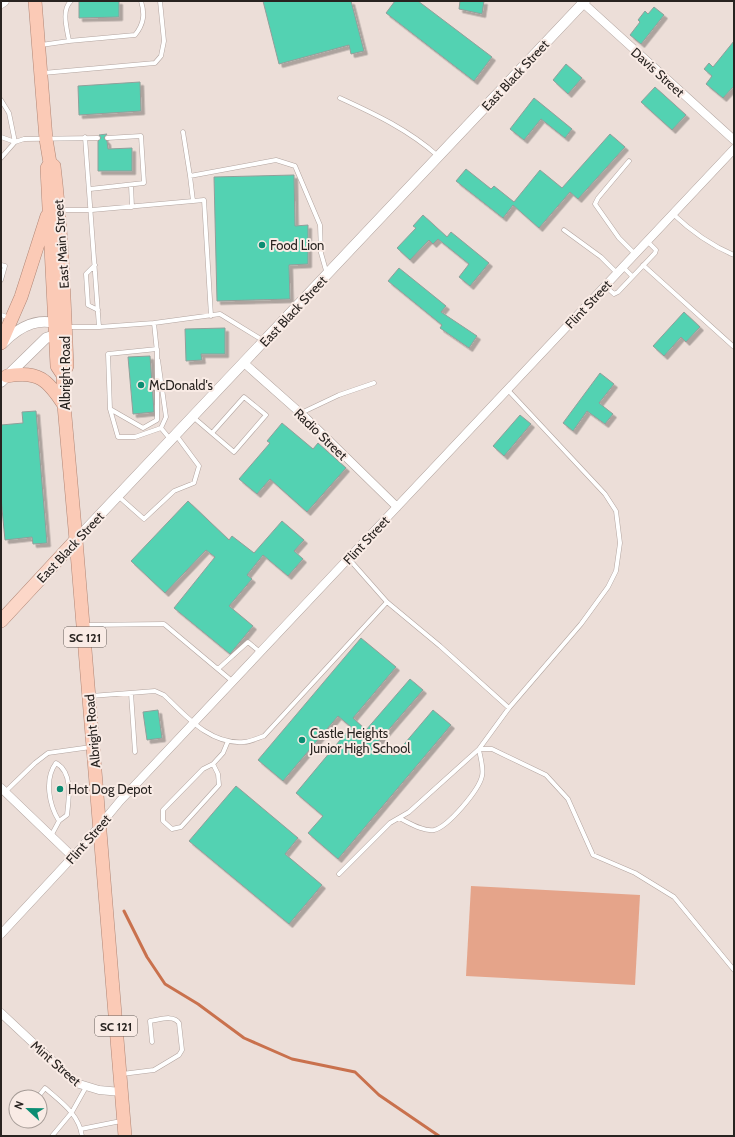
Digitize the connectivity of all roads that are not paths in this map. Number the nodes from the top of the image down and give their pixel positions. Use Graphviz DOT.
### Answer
graph roads {
  1 [pos="4,1"];
  2 [pos="35,1"];
  3 [pos="141,1"];
  4 [pos="160,1"];
  5 [pos="69,2"];
  6 [pos="584,2"];
  7 [pos="1,3"];
  8 [pos="69,41"];
  9 [pos="39,45"];
  10 [pos="41,73"];
  11 [pos="340,98"];
  12 [pos="1,100"];
  13 [pos="183,132"];
  14 [pos="1,137"];
  15 [pos="85,137"];
  16 [pos="98,138"];
  17 [pos="107,138"];
  18 [pos="46,139"];
  19 [pos="734,140"];
  20 [pos="15,142"];
  21 [pos="734,149"];
  22 [pos="438,156"];
  23 [pos="1,158"];
  24 [pos="629,161"];
  25 [pos="190,176"];
  26 [pos="130,185"];
  27 [pos="90,189"];
  28 [pos="193,201"];
  29 [pos="132,207"];
  30 [pos="92,210"];
  31 [pos="54,211"];
  32 [pos="672,214"];
  33 [pos="564,230"];
  34 [pos="647,241"];
  35 [pos="635,254"];
  36 [pos="734,255"];
  37 [pos="3,265"];
  38 [pos="95,265"];
  39 [pos="643,265"];
  40 [pos="620,270"];
  41 [pos="327,275"];
  42 [pos="632,276"];
  43 [pos="1,280"];
  44 [pos="605,286"];
  45 [pos="98,310"];
  46 [pos="211,316"];
  47 [pos="6,317"];
  48 [pos="154,323"];
  49 [pos="99,327"];
  50 [pos="58,328"];
  51 [pos="264,341"];
  52 [pos="1,344"];
  53 [pos="734,347"];
  54 [pos="157,350"];
  55 [pos="244,363"];
  56 [pos="4,379"];
  57 [pos="374,383"];
  58 [pos="507,389"];
  59 [pos="64,405"];
  60 [pos="110,409"];
  61 [pos="301,414"];
  62 [pos="193,417"];
  63 [pos="161,428"];
  64 [pos="212,433"];
  65 [pos="173,437"];
  66 [pos="118,496"];
  67 [pos="397,507"];
  68 [pos="76,540"];
  69 [pos="348,558"];
  70 [pos="387,602"];
  71 [pos="1,621"];
  72 [pos="84,625"];
  73 [pos="260,652"];
  74 [pos="218,669"];
  75 [pos="232,682"];
  76 [pos="131,693"];
  77 [pos="89,696"];
  78 [pos="509,708"];
  79 [pos="194,723"];
  80 [pos="228,741"];
  81 [pos="94,747"];
  82 [pos="479,749"];
  83 [pos="134,752"];
  84 [pos="55,753"];
  85 [pos="56,763"];
  86 [pos="213,764"];
  87 [pos="3,790"];
  88 [pos="399,818"];
  89 [pos="59,821"];
  90 [pos="100,825"];
  91 [pos="51,836"];
  92 [pos="73,857"];
  93 [pos="339,874"];
  94 [pos="1,934"];
  95 [pos="734,970"];
  96 [pos="1,1013"];
  97 [pos="152,1042"];
  98 [pos="120,1075"];
  99 [pos="86,1088"];
  100 [pos="48,1091"];
  101 [pos="121,1092"];
  102 [pos="72,1112"];
  103 [pos="124,1120"];
  104 [pos="81,1129"];
  105 [pos="52,1136"];
  106 [pos="82,1136"];
  107 [pos="125,1136"];
  1 -- 7 [label="street"];
  2 -- 9 [label="highway, East Main Street"];
  3 -- 8 [label="lane"];
  4 -- 10 [label="lane"];
  5 -- 8 [label="lane"];
  6 -- 19 [label="street, Davis Street"];
  6 -- 22 [label="street, East Black Street"];
  8 -- 9 [label="lane"];
  9 -- 10 [label="highway, East Main Street"];
  10 -- 18 [label="highway, East Main Street"];
  11 -- 22 [label="lane"];
  12 -- 20 [label="lane"];
  13 -- 25 [label="lane"];
  14 -- 20 [label="lane"];
  15 -- 16 [label="lane"];
  15 -- 18 [label="lane"];
  15 -- 27 [label="lane"];
  17 -- 26 [label="lane"];
  18 -- 20 [label="lane"];
  18 -- 31 [label="highway, East Main Street"];
  20 -- 23 [label="lane"];
  21 -- 32 [label="street, Flint Street"];
  22 -- 41 [label="street, East Black Street"];
  24 -- 35 [label="lane"];
  25 -- 28 [label="lane"];
  25 -- 41 [label="lane"];
  26 -- 27 [label="lane"];
  26 -- 29 [label="lane"];
  27 -- 30 [label="lane"];
  28 -- 29 [label="lane"];
  28 -- 46 [label="lane"];
  29 -- 30 [label="lane"];
  30 -- 31 [label="lane"];
  30 -- 38 [label="lane"];
  31 -- 47 [label="highway"];
  31 -- 50 [label="highway, East Main Street"];
  32 -- 34 [label="street, Flint Street"];
  32 -- 36 [label="lane"];
  33 -- 40 [label="lane"];
  34 -- 35 [label="street, Flint Street"];
  34 -- 39 [label="lane"];
  35 -- 40 [label="street, Flint Street"];
  37 -- 43 [label="lane"];
  38 -- 45 [label="lane"];
  38 -- 45 [label="lane"];
  39 -- 42 [label="lane"];
  39 -- 53 [label="lane"];
  40 -- 42 [label="lane"];
  40 -- 44 [label="street, Flint Street"];
  41 -- 51 [label="street, East Black Street"];
  42 -- 44 [label="lane"];
  44 -- 58 [label="street, Flint Street"];
  45 -- 49 [label="lane"];
  46 -- 48 [label="lane"];
  46 -- 51 [label="lane"];
  47 -- 52 [label="highway"];
  48 -- 49 [label="lane"];
  48 -- 54 [label="lane"];
  49 -- 50 [label="lane"];
  50 -- 52 [label="street"];
  50 -- 56 [label="street"];
  50 -- 59 [label="highway, Albright Road"];
  51 -- 55 [label="street, East Black Street"];
  54 -- 60 [label="lane"];
  54 -- 60 [label="lane"];
  54 -- 63 [label="lane"];
  55 -- 61 [label="street, Radio Street"];
  55 -- 62 [label="street, East Black Street"];
  56 -- 59 [label="highway"];
  57 -- 61 [label="lane"];
  58 -- 67 [label="street, Flint Street"];
  58 -- 78 [label="lane"];
  59 -- 68 [label="highway, Albright Road"];
  60 -- 63 [label="lane"];
  61 -- 67 [label="street, Radio Street"];
  62 -- 64 [label="lane"];
  62 -- 65 [label="street, East Black Street"];
  63 -- 65 [label="lane"];
  64 -- 64 [label="lane"];
  65 -- 66 [label="street, East Black Street"];
  65 -- 66 [label="lane"];
  66 -- 68 [label="street, East Black Street"];
  67 -- 69 [label="street, Flint Street"];
  68 -- 71 [label="main road, East Black Street"];
  68 -- 72 [label="highway, Albright Road / SC 121"];
  69 -- 70 [label="lane"];
  69 -- 73 [label="street, Flint Street"];
  70 -- 78 [label="lane"];
  70 -- 80 [label="lane"];
  72 -- 74 [label="lane"];
  72 -- 77 [label="highway, Albright Road / SC 121"];
  73 -- 74 [label="lane"];
  73 -- 75 [label="street, Flint Street"];
  74 -- 75 [label="lane"];
  75 -- 79 [label="street, Flint Street"];
  76 -- 77 [label="lane"];
  76 -- 79 [label="lane"];
  76 -- 83 [label="lane"];
  77 -- 81 [label="highway, Albright Road / SC 121"];
  78 -- 82 [label="lane"];
  79 -- 80 [label="lane"];
  79 -- 90 [label="street, Flint Street"];
  80 -- 86 [label="lane"];
  81 -- 84 [label="lane"];
  81 -- 90 [label="highway, Albright Road / SC 121"];
  82 -- 88 [label="lane"];
  82 -- 88 [label="lane"];
  82 -- 95 [label="lane"];
  84 -- 85 [label="lane"];
  84 -- 87 [label="lane"];
  85 -- 89 [label="lane"];
  85 -- 89 [label="lane"];
  86 -- 86 [label="lane"];
  87 -- 91 [label="street"];
  88 -- 93 [label="lane"];
  89 -- 91 [label="lane"];
  90 -- 92 [label="street, Flint Street"];
  90 -- 98 [label="highway, Albright Road / SC 121"];
  91 -- 92 [label="street"];
  92 -- 94 [label="street, Flint Street"];
  96 -- 99 [label="street, Mint Street"];
  97 -- 98 [label="lane"];
  98 -- 101 [label="highway, Albright Road / SC 121"];
  99 -- 101 [label="street, Mint Street"];
  99 -- 102 [label="lane"];
  100 -- 102 [label="lane"];
  101 -- 103 [label="highway, Albright Road / SC 121"];
  102 -- 104 [label="lane"];
  102 -- 105 [label="lane"];
  103 -- 104 [label="lane"];
  103 -- 107 [label="highway, Albright Road / SC 121"];
  104 -- 106 [label="lane"];
}
